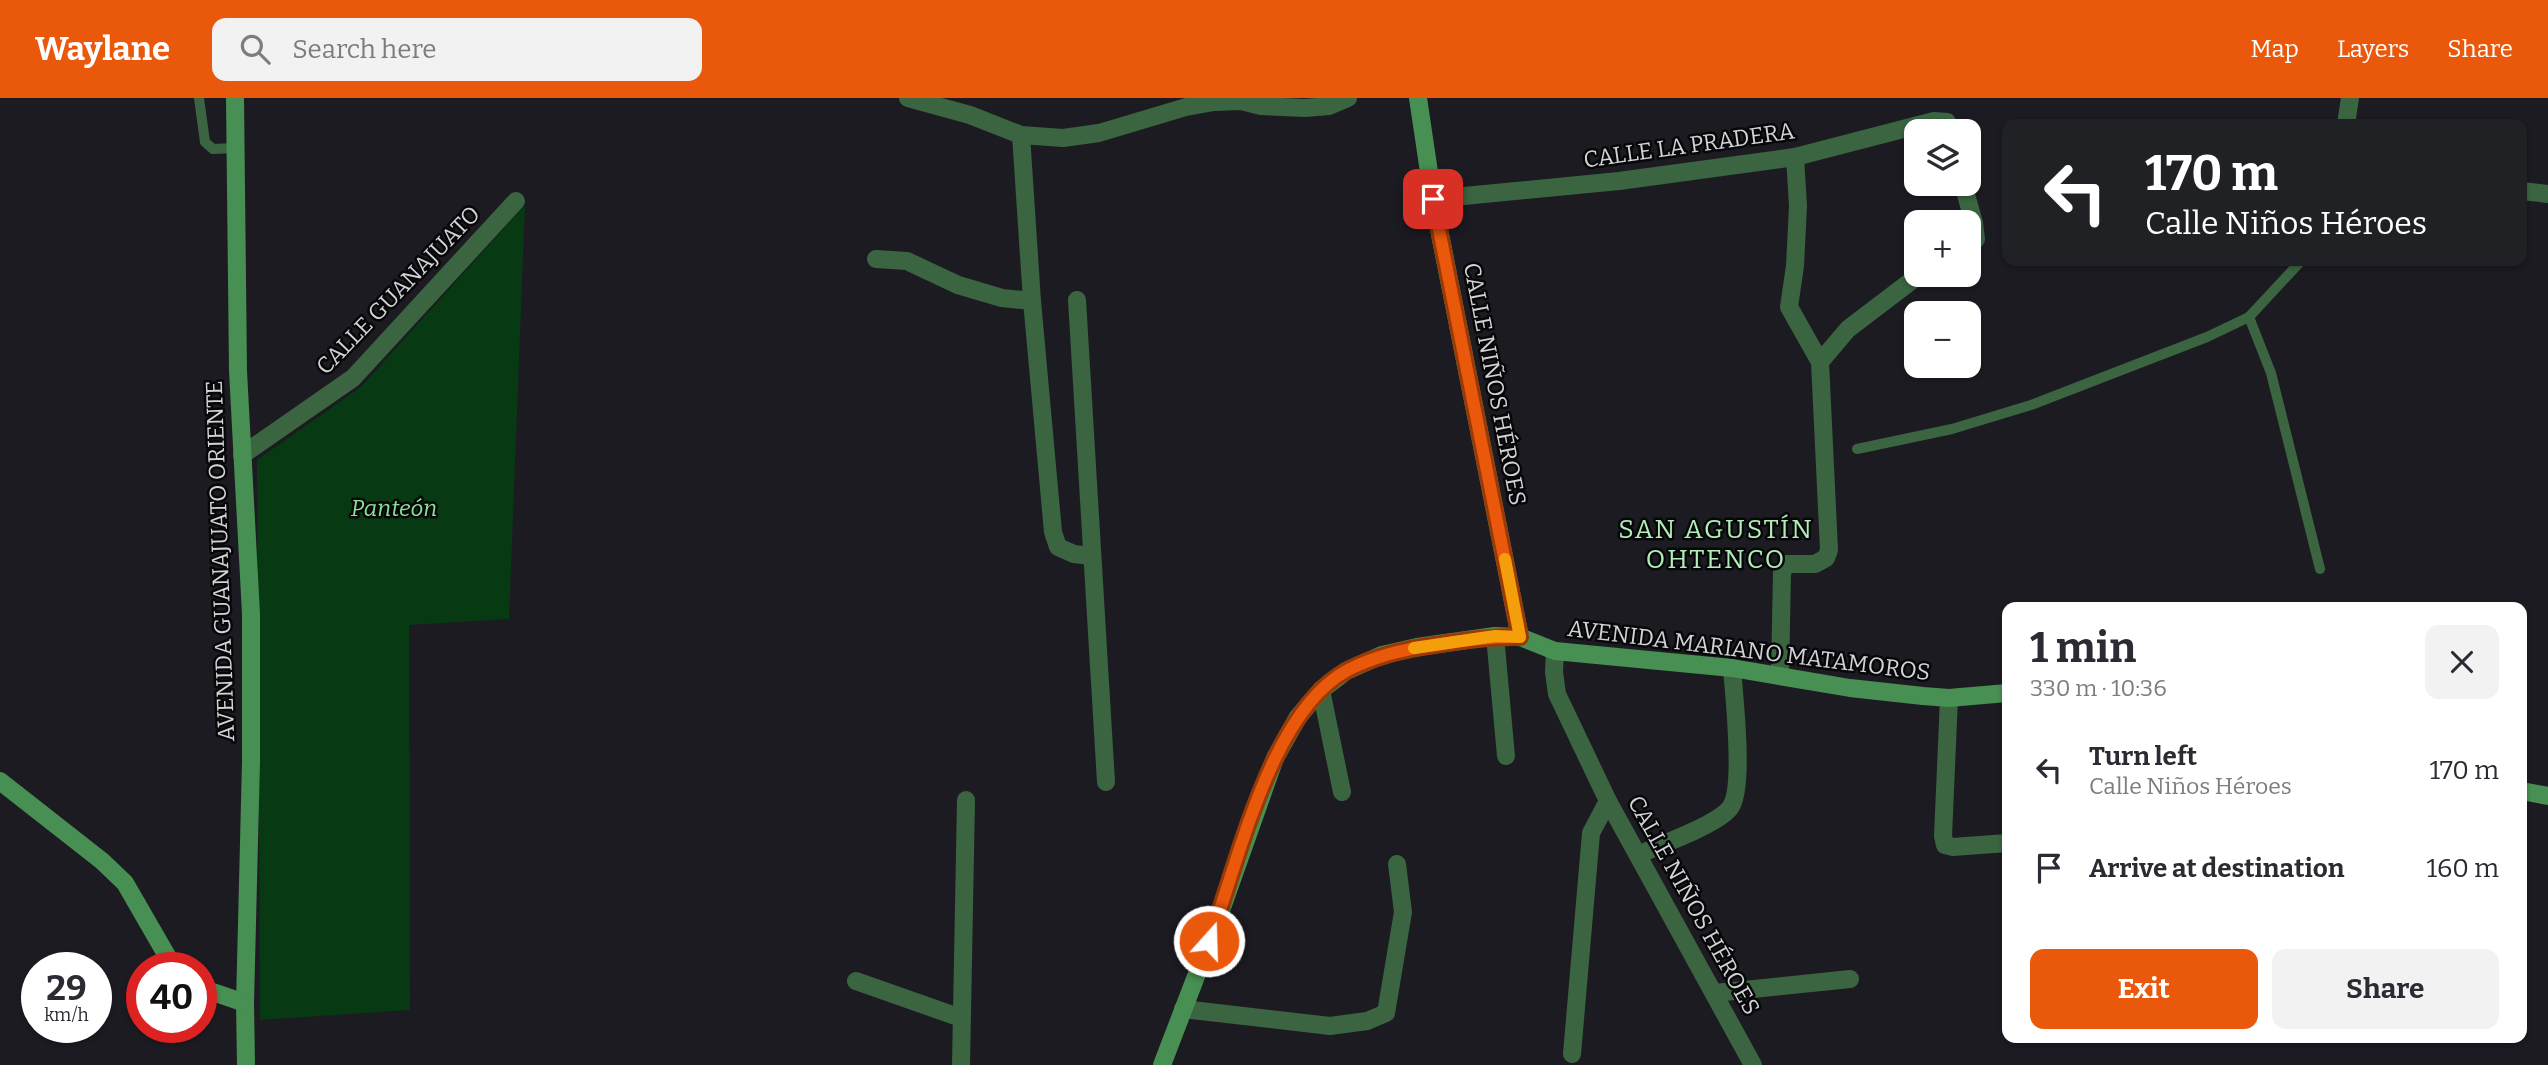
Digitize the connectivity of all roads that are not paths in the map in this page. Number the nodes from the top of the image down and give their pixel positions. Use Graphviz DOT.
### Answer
graph roads {
  1 [pos="199,98"];
  2 [pos="234,98"];
  3 [pos="908,98"];
  4 [pos="1348,98"];
  5 [pos="1418,98"];
  6 [pos="2350,98"];
  7 [pos="2347,119"];
  8 [pos="1904,129"];
  9 [pos="1021,135"];
  10 [pos="234,148"];
  11 [pos="1795,157"];
  12 [pos="2527,192"];
  13 [pos="2548,194"];
  14 [pos="1433,199"];
  15 [pos="516,201"];
  16 [pos="876,259"];
  17 [pos="2296,266"];
  18 [pos="1904,286"];
  19 [pos="1077,300"];
  20 [pos="1032,301"];
  21 [pos="2249,317"];
  22 [pos="1820,362"];
  23 [pos="1857,449"];
  24 [pos="242,455"];
  25 [pos="1091,555"];
  26 [pos="2320,569"];
  27 [pos="1495,636"];
  28 [pos="1520,637"];
  29 [pos="1555,651"];
  30 [pos="1732,668"];
  31 [pos="1780,675"];
  32 [pos="1321,690"];
  33 [pos="2002,693"];
  34 [pos="1949,698"];
  35 [pos="1506,756"];
  36 [pos="0,781"];
  37 [pos="1106,782"];
  38 [pos="1342,792"];
  39 [pos="2527,792"];
  40 [pos="2548,796"];
  41 [pos="966,800"];
  42 [pos="1608,801"];
  43 [pos="2002,843"];
  44 [pos="1638,855"];
  45 [pos="1397,864"];
  46 [pos="165,952"];
  47 [pos="1850,979"];
  48 [pos="856,981"];
  49 [pos="217,993"];
  50 [pos="1715,993"];
  51 [pos="245,1003"];
  52 [pos="1183,1009"];
  53 [pos="961,1018"];
  54 [pos="1572,1055"];
  55 [pos="246,1065"];
  56 [pos="961,1065"];
  57 [pos="1162,1065"];
  58 [pos="1754,1065"];
  1 -- 10 [label="lane"];
  2 -- 10 [label="street, AVENIDA GUANAJUATO ORIENTE"];
  3 -- 9 [label="street"];
  4 -- 9 [label="street"];
  5 -- 14 [label="street, CALLE NIÑOS HÉROES"];
  6 -- 7 [label="street"];
  8 -- 11 [label="street, CALLE LA PRADERA"];
  9 -- 20 [label="street"];
  10 -- 24 [label="street, AVENIDA GUANAJUATO ORIENTE"];
  11 -- 14 [label="street, CALLE LA PRADERA"];
  11 -- 22 [label="street"];
  12 -- 13 [label="street"];
  14 -- 28 [label="street, CALLE NIÑOS HÉROES"];
  15 -- 24 [label="street, CALLE GUANAJUATO"];
  16 -- 20 [label="street"];
  17 -- 21 [label="lane"];
  18 -- 22 [label="street"];
  19 -- 25 [label="street"];
  20 -- 25 [label="street"];
  21 -- 23 [label="lane"];
  21 -- 26 [label="lane"];
  22 -- 31 [label="street"];
  24 -- 51 [label="street, AVENIDA GUANAJUATO ORIENTE"];
  25 -- 37 [label="street"];
  27 -- 28 [label="street, AVENIDA MARIANO MATAMOROS"];
  27 -- 32 [label="street, AVENIDA MARIANO MATAMOROS"];
  27 -- 35 [label="street"];
  28 -- 29 [label="street, AVENIDA MARIANO MATAMOROS"];
  29 -- 30 [label="street, AVENIDA MARIANO MATAMOROS"];
  29 -- 42 [label="street, CALLE NIÑOS HÉROES"];
  30 -- 31 [label="street, AVENIDA MARIANO MATAMOROS"];
  30 -- 44 [label="street"];
  31 -- 34 [label="street, AVENIDA MARIANO MATAMOROS"];
  32 -- 38 [label="street"];
  32 -- 52 [label="street, AVENIDA MARIANO MATAMOROS"];
  33 -- 34 [label="street, AVENIDA MARIANO MATAMOROS"];
  34 -- 43 [label="street"];
  36 -- 46 [label="street"];
  39 -- 40 [label="street"];
  41 -- 53 [label="street"];
  42 -- 44 [label="street, CALLE NIÑOS HÉROES"];
  42 -- 54 [label="street"];
  44 -- 50 [label="street, CALLE NIÑOS HÉROES"];
  45 -- 52 [label="street"];
  47 -- 50 [label="street"];
  48 -- 53 [label="street"];
  49 -- 51 [label="street"];
  50 -- 58 [label="street, CALLE NIÑOS HÉROES"];
  51 -- 55 [label="street, AVENIDA GUANAJUATO ORIENTE"];
  52 -- 57 [label="street, AVENIDA MARIANO MATAMOROS"];
  53 -- 56 [label="street"];
}
